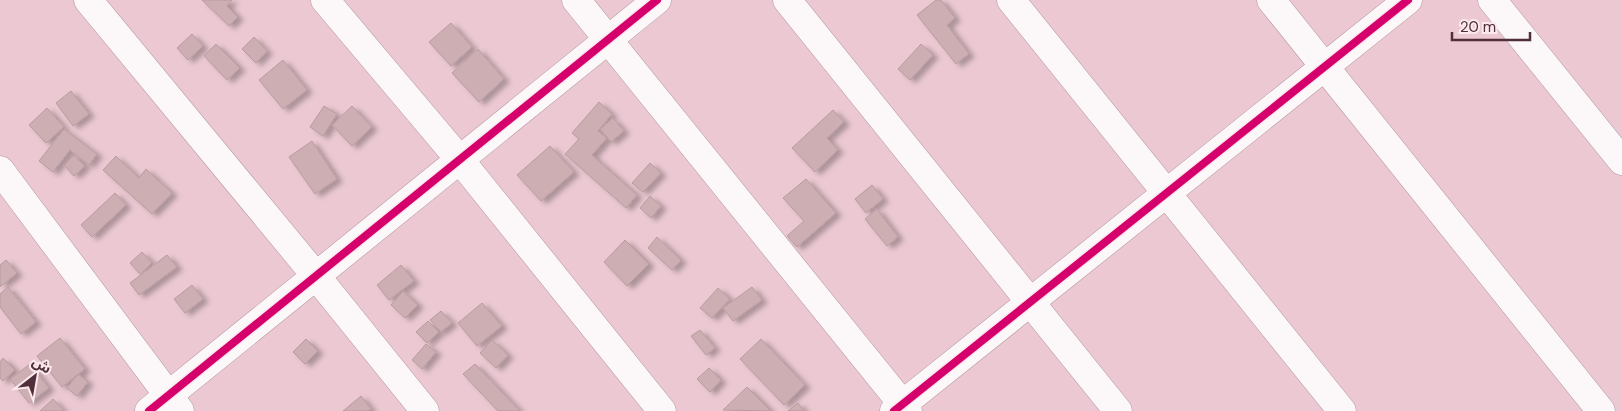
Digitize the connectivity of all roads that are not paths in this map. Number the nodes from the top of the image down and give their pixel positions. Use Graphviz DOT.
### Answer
graph roads {
  1 [pos="88,0"];
  2 [pos="325,0"];
  3 [pos="576,0"];
  4 [pos="657,0"];
  5 [pos="787,0"];
  6 [pos="1011,0"];
  7 [pos="1271,0"];
  8 [pos="1408,0"];
  9 [pos="1492,0"];
  10 [pos="609,39"];
  11 [pos="1324,67"];
  12 [pos="460,160"];
  13 [pos="1622,161"];
  14 [pos="0,170"];
  15 [pos="1166,193"];
  16 [pos="316,276"];
  17 [pos="1030,302"];
  18 [pos="166,406"];
  19 [pos="902,409"];
  20 [pos="424,411"];
  21 [pos="662,411"];
  22 [pos="1118,411"];
  23 [pos="1342,411"];
  24 [pos="1601,411"];
  1 -- 16 [label="street"];
  2 -- 12 [label="street"];
  3 -- 10 [label="street"];
  4 -- 10 [label="street"];
  5 -- 17 [label="street"];
  6 -- 15 [label="street"];
  7 -- 11 [label="street"];
  8 -- 11 [label="street"];
  9 -- 13 [label="street"];
  10 -- 12 [label="street"];
  10 -- 19 [label="street"];
  11 -- 15 [label="street"];
  11 -- 24 [label="street"];
  12 -- 16 [label="street"];
  12 -- 21 [label="street"];
  14 -- 18 [label="street"];
  15 -- 17 [label="street"];
  15 -- 23 [label="street"];
  16 -- 18 [label="street"];
  16 -- 20 [label="street"];
  17 -- 19 [label="street"];
  17 -- 22 [label="street"];
}
